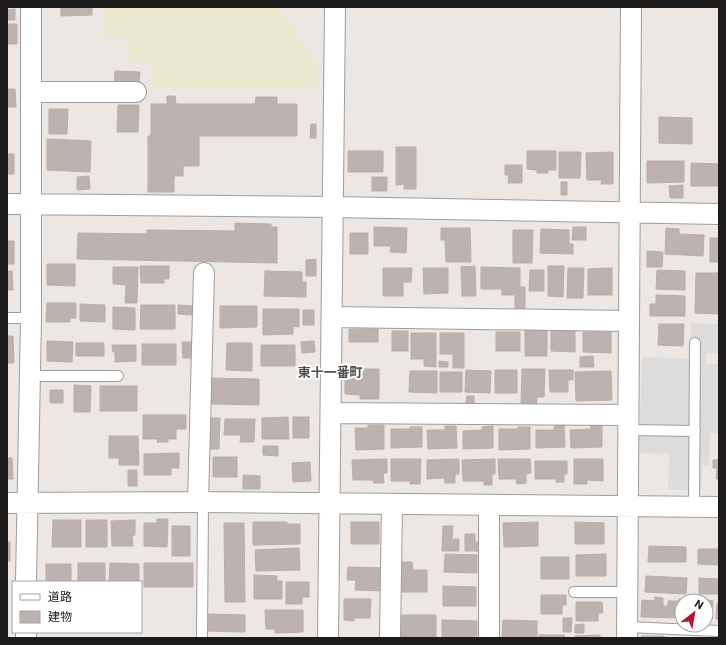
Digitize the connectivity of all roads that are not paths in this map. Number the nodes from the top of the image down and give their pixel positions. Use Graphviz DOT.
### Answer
graph roads {
  1 [pos="31,7"];
  2 [pos="336,7"];
  3 [pos="631,7"];
  4 [pos="31,92"];
  5 [pos="136,92"];
  6 [pos="7,204"];
  7 [pos="31,204"];
  8 [pos="333,207"];
  9 [pos="630,214"];
  10 [pos="719,214"];
  11 [pos="204,273"];
  12 [pos="332,317"];
  13 [pos="7,318"];
  14 [pos="31,318"];
  15 [pos="628,321"];
  16 [pos="695,343"];
  17 [pos="29,376"];
  18 [pos="118,376"];
  19 [pos="331,413"];
  20 [pos="628,423"];
  21 [pos="695,432"];
  22 [pos="200,502"];
  23 [pos="7,503"];
  24 [pos="27,503"];
  25 [pos="329,504"];
  26 [pos="392,504"];
  27 [pos="489,505"];
  28 [pos="628,506"];
  29 [pos="694,507"];
  30 [pos="719,507"];
  31 [pos="26,581"];
  32 [pos="574,592"];
  33 [pos="628,592"];
  34 [pos="719,631"];
  35 [pos="627,633"];
  36 [pos="202,638"];
  37 [pos="328,638"];
  38 [pos="390,638"];
  39 [pos="489,638"];
  1 -- 4 [label="street"];
  2 -- 8 [label="street"];
  3 -- 9 [label="street"];
  4 -- 5 [label="street"];
  4 -- 7 [label="street"];
  6 -- 7 [label="street"];
  7 -- 8 [label="street"];
  7 -- 14 [label="street"];
  8 -- 9 [label="street"];
  8 -- 12 [label="street"];
  9 -- 10 [label="street"];
  9 -- 15 [label="street"];
  11 -- 22 [label="street"];
  12 -- 15 [label="street"];
  12 -- 19 [label="street"];
  13 -- 14 [label="lane"];
  14 -- 17 [label="street"];
  15 -- 20 [label="street"];
  16 -- 21 [label="lane"];
  17 -- 18 [label="lane"];
  17 -- 24 [label="street"];
  19 -- 20 [label="street"];
  19 -- 25 [label="street"];
  20 -- 21 [label="lane"];
  20 -- 28 [label="street"];
  21 -- 29 [label="lane"];
  22 -- 24 [label="street"];
  22 -- 25 [label="street"];
  22 -- 36 [label="lane"];
  23 -- 24 [label="street"];
  24 -- 31 [label="street"];
  25 -- 26 [label="street"];
  25 -- 37 [label="street"];
  26 -- 27 [label="street"];
  26 -- 38 [label="street"];
  27 -- 28 [label="street"];
  27 -- 39 [label="street"];
  28 -- 29 [label="street"];
  28 -- 33 [label="street"];
  29 -- 30 [label="street"];
  32 -- 33 [label="lane"];
  33 -- 35 [label="street"];
  34 -- 35 [label="lane"];
}
